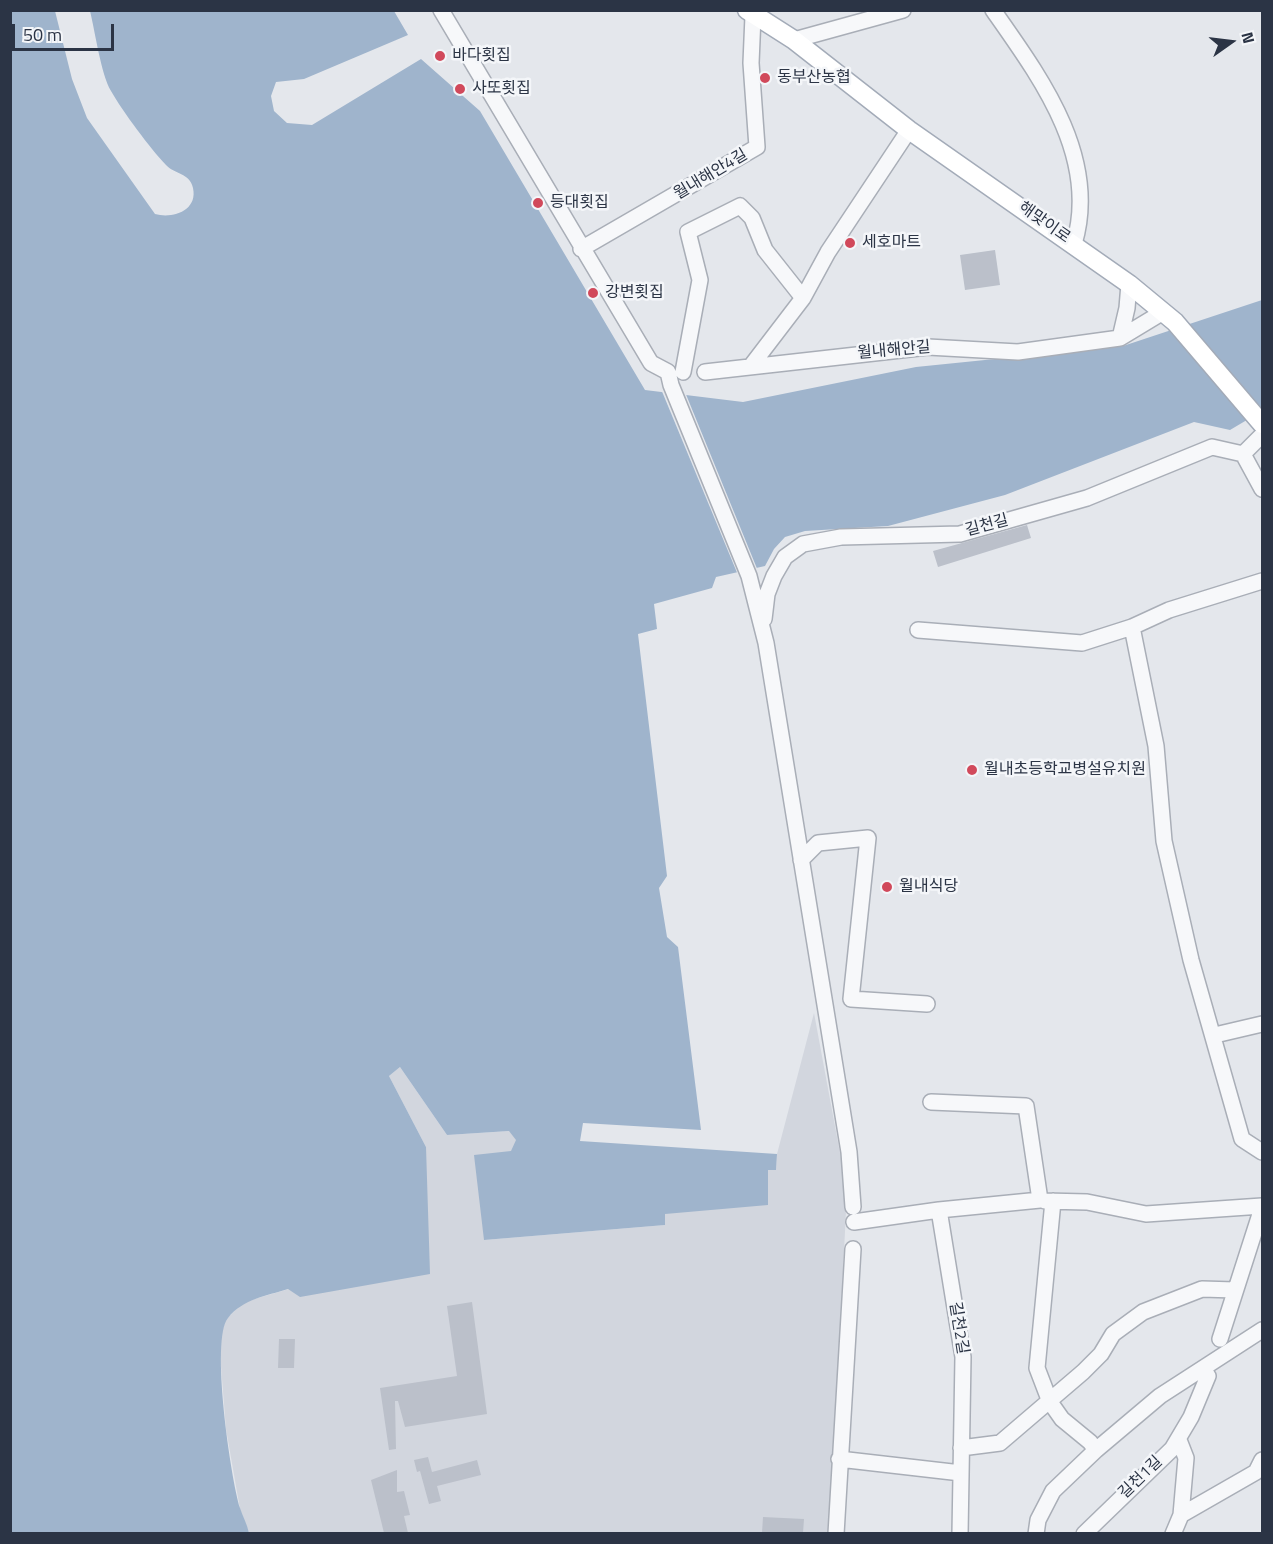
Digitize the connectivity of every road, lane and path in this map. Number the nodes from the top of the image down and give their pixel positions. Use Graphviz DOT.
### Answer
graph roads {
  1 [pos="441,10"];
  2 [pos="903,10"];
  3 [pos="993,10"];
  4 [pos="750,13"];
  5 [pos="825,30"];
  6 [pos="794,40"];
  7 [pos="816,58"];
  8 [pos="909,130"];
  9 [pos="1074,244"];
  10 [pos="581,249"];
  11 [pos="1129,284"];
  12 [pos="803,298"];
  13 [pos="1169,317"];
  14 [pos="1120,338"];
  15 [pos="752,366"];
  16 [pos="705,372"];
  17 [pos="674,377"];
  18 [pos="1261,426"];
  19 [pos="1243,454"];
  20 [pos="1263,489"];
  21 [pos="1263,581"];
  22 [pos="1132,627"];
  23 [pos="918,630"];
  24 [pos="766,643"];
  25 [pos="801,860"];
  26 [pos="927,1004"];
  27 [pos="1263,1024"];
  28 [pos="1215,1035"];
  29 [pos="931,1102"];
  30 [pos="1263,1152"];
  31 [pos="1046,1201"];
  32 [pos="1263,1207"];
  33 [pos="939,1210"];
  34 [pos="853,1249"];
  35 [pos="1235,1290"];
  36 [pos="1263,1330"];
  37 [pos="1220,1339"];
  38 [pos="1208,1376"];
  39 [pos="1050,1402"];
  40 [pos="1179,1440"];
  41 [pos="961,1448"];
  42 [pos="1096,1450"];
  43 [pos="838,1459"];
  44 [pos="1263,1460"];
  45 [pos="961,1473"];
  46 [pos="1180,1515"];
  47 [pos="836,1533"];
  48 [pos="960,1533"];
  49 [pos="1036,1533"];
  50 [pos="1084,1533"];
  51 [pos="1173,1533"];
  1 -- 10 [label="street"];
  2 -- 5 [label="street"];
  3 -- 9 [label="street"];
  4 -- 6 [label="main road, 해맞이로"];
  4 -- 10 [label="street, 월내해안4길"];
  5 -- 6 [label="street"];
  5 -- 7 [label="street"];
  6 -- 7 [label="main road, 해맞이로"];
  7 -- 8 [label="main road, 해맞이로"];
  8 -- 9 [label="main road, 해맞이로"];
  8 -- 12 [label="street"];
  9 -- 11 [label="main road, 해맞이로"];
  10 -- 17 [label="street"];
  11 -- 13 [label="main road, 해맞이로"];
  11 -- 14 [label="street"];
  12 -- 15 [label="street"];
  12 -- 17 [label="street"];
  13 -- 14 [label="street"];
  13 -- 18 [label="main road, 해맞이로"];
  14 -- 15 [label="street, 월내해안길"];
  15 -- 16 [label="street, 월내해안길"];
  17 -- 24 [label="street"];
  18 -- 19 [label="street"];
  19 -- 20 [label="street"];
  19 -- 24 [label="street, 길천길"];
  21 -- 22 [label="street"];
  22 -- 23 [label="street"];
  22 -- 28 [label="street"];
  24 -- 25 [label="street"];
  25 -- 26 [label="street"];
  25 -- 33 [label="street"];
  27 -- 28 [label="street"];
  28 -- 30 [label="street"];
  29 -- 31 [label="street"];
  31 -- 32 [label="street"];
  31 -- 33 [label="street"];
  31 -- 39 [label="street"];
  32 -- 35 [label="street"];
  33 -- 41 [label="street, 길천2길"];
  34 -- 43 [label="street"];
  35 -- 37 [label="street"];
  35 -- 39 [label="street"];
  36 -- 42 [label="street"];
  38 -- 40 [label="street, 길천1길"];
  39 -- 41 [label="street"];
  39 -- 42 [label="street"];
  40 -- 46 [label="street"];
  40 -- 50 [label="street, 길천1길"];
  41 -- 45 [label="street, 길천2길"];
  42 -- 49 [label="street"];
  43 -- 45 [label="street"];
  43 -- 47 [label="street"];
  44 -- 46 [label="street"];
  45 -- 48 [label="street, 길천2길"];
  46 -- 51 [label="street"];
}
